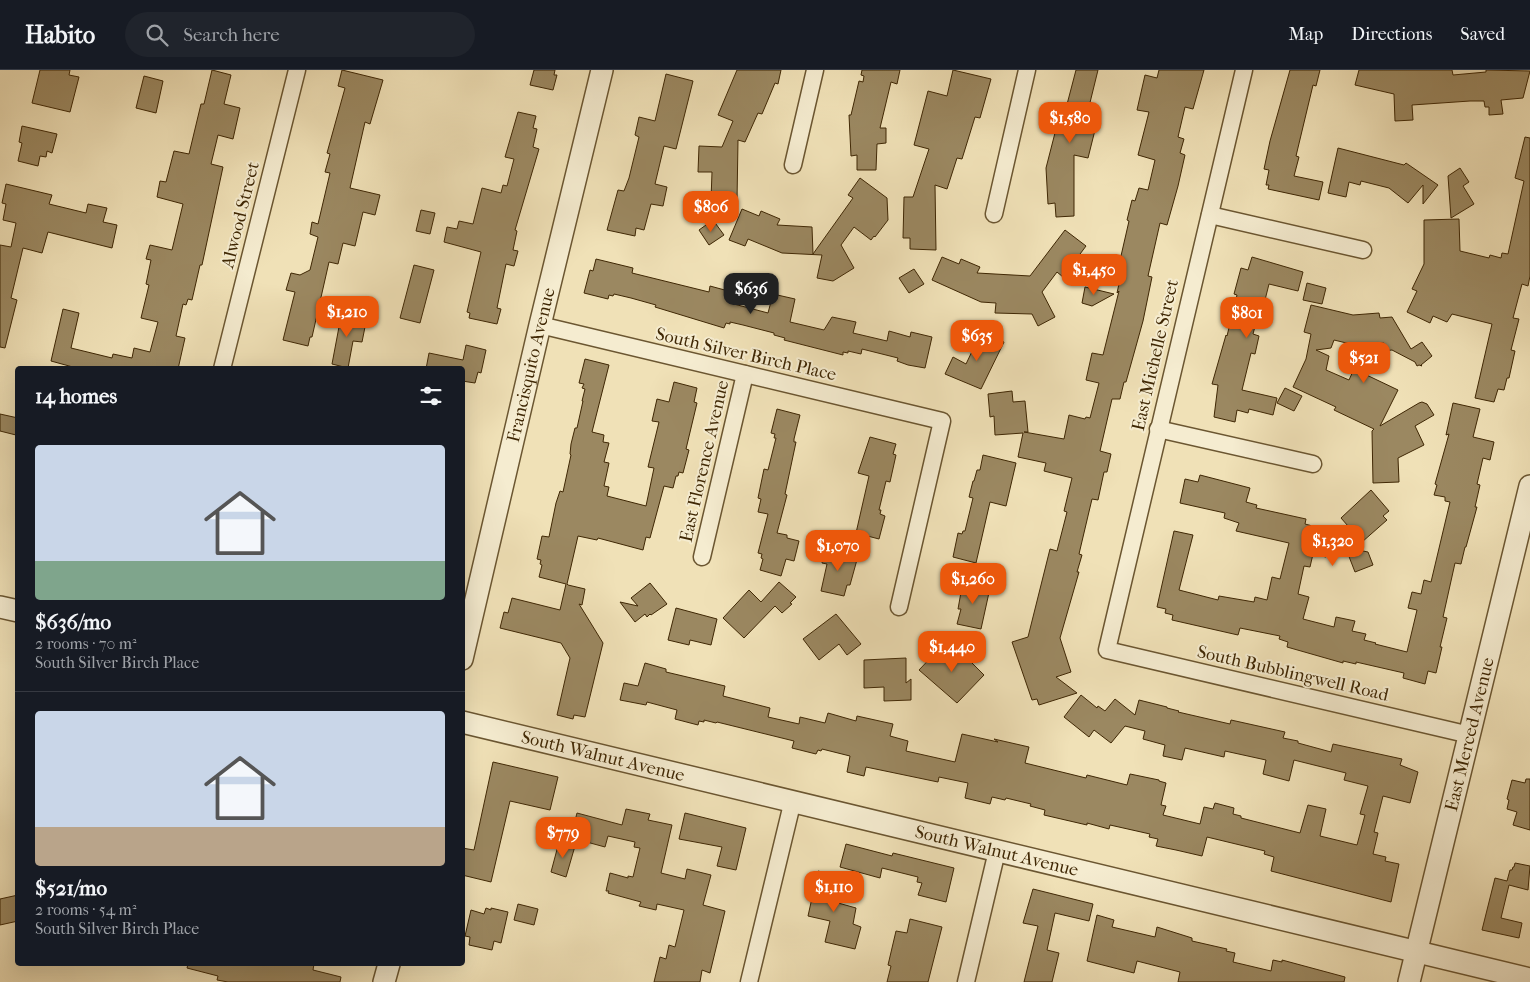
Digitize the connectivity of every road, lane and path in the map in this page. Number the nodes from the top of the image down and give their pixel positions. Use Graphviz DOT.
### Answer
graph roads {
  1 [pos="297,70"];
  2 [pos="602,70"];
  3 [pos="815,70"];
  4 [pos="1027,70"];
  5 [pos="1244,70"];
  6 [pos="793,165"];
  7 [pos="994,214"];
  8 [pos="1210,215"];
  9 [pos="1363,250"];
  10 [pos="540,325"];
  11 [pos="223,366"];
  12 [pos="745,374"];
  13 [pos="1158,429"];
  14 [pos="1312,464"];
  15 [pos="1530,486"];
  16 [pos="702,557"];
  17 [pos="0,607"];
  18 [pos="899,607"];
  19 [pos="15,610"];
  20 [pos="465,646"];
  21 [pos="1106,650"];
  22 [pos="465,723"];
  23 [pos="1470,735"];
  24 [pos="793,800"];
  25 [pos="997,851"];
  26 [pos="1417,951"];
  27 [pos="388,966"];
  28 [pos="1530,979"];
  29 [pos="384,982"];
  30 [pos="749,982"];
  31 [pos="966,982"];
  32 [pos="1409,982"];
  1 -- 11 [label="street, Alwood Street"];
  2 -- 10 [label="street, Francisquito Avenue"];
  3 -- 6 [label="street"];
  4 -- 7 [label="street"];
  5 -- 8 [label="street, East Michelle Street"];
  8 -- 9 [label="street"];
  8 -- 13 [label="street, East Michelle Street"];
  10 -- 12 [label="street, South Silver Birch Place"];
  10 -- 20 [label="street, Francisquito Avenue"];
  12 -- 16 [label="street, East Florence Avenue"];
  12 -- 18 [label="street, South Silver Birch Place"];
  13 -- 14 [label="street"];
  13 -- 21 [label="street, East Michelle Street"];
  15 -- 23 [label="street, East Merced Avenue"];
  17 -- 19 [label="street"];
  21 -- 23 [label="street, South Bubblingwell Road"];
  22 -- 24 [label="street, South Walnut Avenue"];
  23 -- 26 [label="street, East Merced Avenue"];
  24 -- 25 [label="street, South Walnut Avenue"];
  24 -- 30 [label="street"];
  25 -- 26 [label="street, South Walnut Avenue"];
  25 -- 31 [label="street"];
  26 -- 28 [label="street, South Walnut Avenue"];
  26 -- 32 [label="street, East Merced Avenue"];
  27 -- 29 [label="street"];
}
